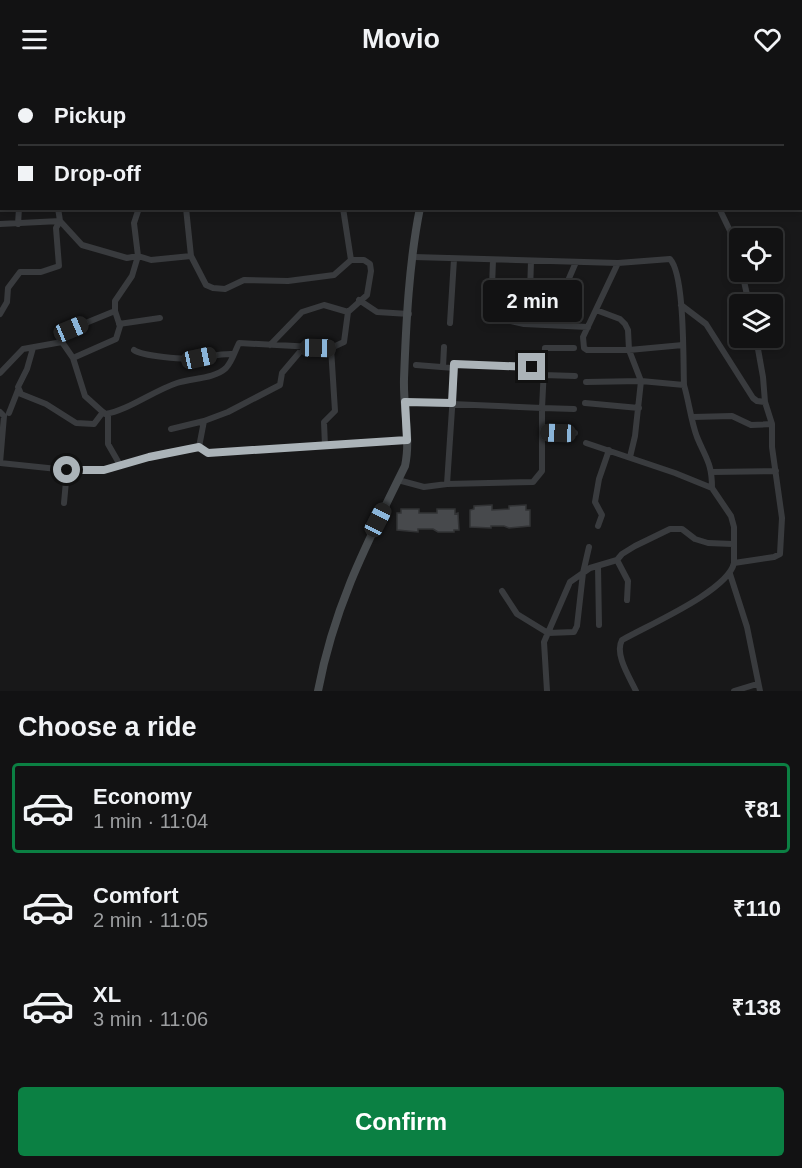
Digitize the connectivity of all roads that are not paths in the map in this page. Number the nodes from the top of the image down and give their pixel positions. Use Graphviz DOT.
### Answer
graph roads {
  1 [pos="19,210"];
  2 [pos="58,210"];
  3 [pos="138,210"];
  4 [pos="186,210"];
  5 [pos="343,210"];
  6 [pos="420,210"];
  7 [pos="720,210"];
  8 [pos="60,221"];
  9 [pos="0,224"];
  10 [pos="18,224"];
  11 [pos="729,229"];
  12 [pos="138,256"];
  13 [pos="190,256"];
  14 [pos="414,257"];
  15 [pos="454,259"];
  16 [pos="351,260"];
  17 [pos="493,260"];
  18 [pos="531,261"];
  19 [pos="576,262"];
  20 [pos="618,263"];
  21 [pos="359,300"];
  22 [pos="681,305"];
  23 [pos="596,310"];
  24 [pos="115,311"];
  25 [pos="348,312"];
  26 [pos="0,314"];
  27 [pos="409,314"];
  28 [pos="160,318"];
  29 [pos="450,323"];
  30 [pos="119,324"];
  31 [pos="529,324"];
  32 [pos="549,325"];
  33 [pos="588,327"];
  34 [pos="62,342"];
  35 [pos="270,345"];
  36 [pos="683,345"];
  37 [pos="304,347"];
  38 [pos="444,347"];
  39 [pos="33,348"];
  40 [pos="331,348"];
  41 [pos="574,348"];
  42 [pos="757,348"];
  43 [pos="134,350"];
  44 [pos="629,350"];
  45 [pos="234,354"];
  46 [pos="73,358"];
  47 [pos="416,365"];
  48 [pos="443,368"];
  49 [pos="454,369"];
  50 [pos="543,371"];
  51 [pos="0,373"];
  52 [pos="575,376"];
  53 [pos="586,381"];
  54 [pos="641,381"];
  55 [pos="684,385"];
  56 [pos="18,390"];
  57 [pos="405,402"];
  58 [pos="765,402"];
  59 [pos="452,403"];
  60 [pos="585,403"];
  61 [pos="542,408"];
  62 [pos="639,408"];
  63 [pos="574,409"];
  64 [pos="0,412"];
  65 [pos="9,413"];
  66 [pos="106,413"];
  67 [pos="693,417"];
  68 [pos="204,421"];
  69 [pos="772,424"];
  70 [pos="171,429"];
  71 [pos="542,432"];
  72 [pos="575,433"];
  73 [pos="407,440"];
  74 [pos="586,443"];
  75 [pos="325,446"];
  76 [pos="199,447"];
  77 [pos="609,450"];
  78 [pos="630,457"];
  79 [pos="0,463"];
  80 [pos="120,465"];
  81 [pos="67,470"];
  82 [pos="776,471"];
  83 [pos="712,472"];
  84 [pos="398,480"];
  85 [pos="447,484"];
  86 [pos="712,488"];
  87 [pos="64,503"];
  88 [pos="598,526"];
  89 [pos="733,544"];
  90 [pos="589,547"];
  91 [pos="617,560"];
  92 [pos="734,563"];
  93 [pos="598,566"];
  94 [pos="583,573"];
  95 [pos="730,574"];
  96 [pos="502,591"];
  97 [pos="627,600"];
  98 [pos="599,625"];
  99 [pos="548,633"];
  100 [pos="758,688"];
  101 [pos="318,691"];
  102 [pos="547,691"];
  103 [pos="636,691"];
  104 [pos="734,691"];
  1 -- 10 [label="street"];
  2 -- 8 [label="street"];
  3 -- 12 [label="street"];
  4 -- 13 [label="street"];
  5 -- 16 [label="street"];
  6 -- 14 [label="street"];
  7 -- 11 [label="street"];
  8 -- 10 [label="street"];
  8 -- 12 [label="street"];
  8 -- 26 [label="street"];
  9 -- 10 [label="street"];
  12 -- 13 [label="street"];
  12 -- 24 [label="street"];
  13 -- 16 [label="street"];
  14 -- 15 [label="street"];
  14 -- 27 [label="street"];
  15 -- 17 [label="street"];
  15 -- 29 [label="street"];
  16 -- 21 [label="street"];
  17 -- 18 [label="street"];
  17 -- 31 [label="street"];
  18 -- 19 [label="street"];
  18 -- 31 [label="street"];
  19 -- 20 [label="street"];
  19 -- 32 [label="street"];
  20 -- 22 [label="street"];
  20 -- 23 [label="street"];
  21 -- 25 [label="street"];
  21 -- 27 [label="street"];
  22 -- 36 [label="street"];
  22 -- 58 [label="street"];
  23 -- 33 [label="street"];
  23 -- 44 [label="street"];
  24 -- 30 [label="street"];
  24 -- 34 [label="street"];
  25 -- 35 [label="street"];
  25 -- 40 [label="street"];
  27 -- 57 [label="street"];
  28 -- 30 [label="street"];
  30 -- 46 [label="street"];
  31 -- 32 [label="street"];
  32 -- 33 [label="street"];
  33 -- 44 [label="street"];
  34 -- 39 [label="street"];
  34 -- 46 [label="street"];
  35 -- 37 [label="street"];
  35 -- 45 [label="street"];
  36 -- 44 [label="street"];
  36 -- 55 [label="street"];
  37 -- 40 [label="street"];
  37 -- 68 [label="street"];
  38 -- 48 [label="street"];
  39 -- 51 [label="street"];
  39 -- 56 [label="street"];
  40 -- 75 [label="street"];
  41 -- 50 [label="street"];
  42 -- 58 [label="street"];
  43 -- 45 [label="street"];
  44 -- 54 [label="street"];
  45 -- 66 [label="street"];
  46 -- 66 [label="street"];
  47 -- 48 [label="street"];
  48 -- 49 [label="street"];
  49 -- 50 [label="street"];
  49 -- 59 [label="street"];
  50 -- 52 [label="street"];
  50 -- 61 [label="street"];
  53 -- 54 [label="street"];
  54 -- 55 [label="street"];
  54 -- 62 [label="street"];
  55 -- 67 [label="street"];
  56 -- 65 [label="street"];
  56 -- 66 [label="street"];
  57 -- 59 [label="street"];
  57 -- 73 [label="street"];
  58 -- 69 [label="street"];
  59 -- 61 [label="street"];
  59 -- 85 [label="street"];
  60 -- 62 [label="street"];
  61 -- 63 [label="street"];
  61 -- 71 [label="street"];
  62 -- 78 [label="street"];
  64 -- 79 [label="street"];
  66 -- 80 [label="street"];
  67 -- 69 [label="street"];
  67 -- 83 [label="street"];
  68 -- 70 [label="street"];
  68 -- 76 [label="street"];
  69 -- 82 [label="street"];
  71 -- 72 [label="street"];
  71 -- 85 [label="street"];
  73 -- 75 [label="street"];
  73 -- 84 [label="street"];
  74 -- 77 [label="street"];
  75 -- 76 [label="street"];
  76 -- 80 [label="street"];
  77 -- 78 [label="street"];
  77 -- 88 [label="street"];
  78 -- 86 [label="street"];
  79 -- 81 [label="street"];
  80 -- 81 [label="street"];
  81 -- 87 [label="street"];
  82 -- 83 [label="street"];
  82 -- 92 [label="street"];
  83 -- 86 [label="street"];
  84 -- 85 [label="street"];
  84 -- 101 [label="street"];
  86 -- 89 [label="street"];
  89 -- 91 [label="street"];
  89 -- 92 [label="street"];
  90 -- 94 [label="street"];
  91 -- 93 [label="street"];
  91 -- 97 [label="street"];
  92 -- 95 [label="street"];
  93 -- 94 [label="street"];
  93 -- 98 [label="street"];
  94 -- 99 [label="street"];
  94 -- 99 [label="street"];
  95 -- 100 [label="street"];
  95 -- 103 [label="street"];
  96 -- 99 [label="street"];
  99 -- 102 [label="street"];
  100 -- 104 [label="street"];
}
